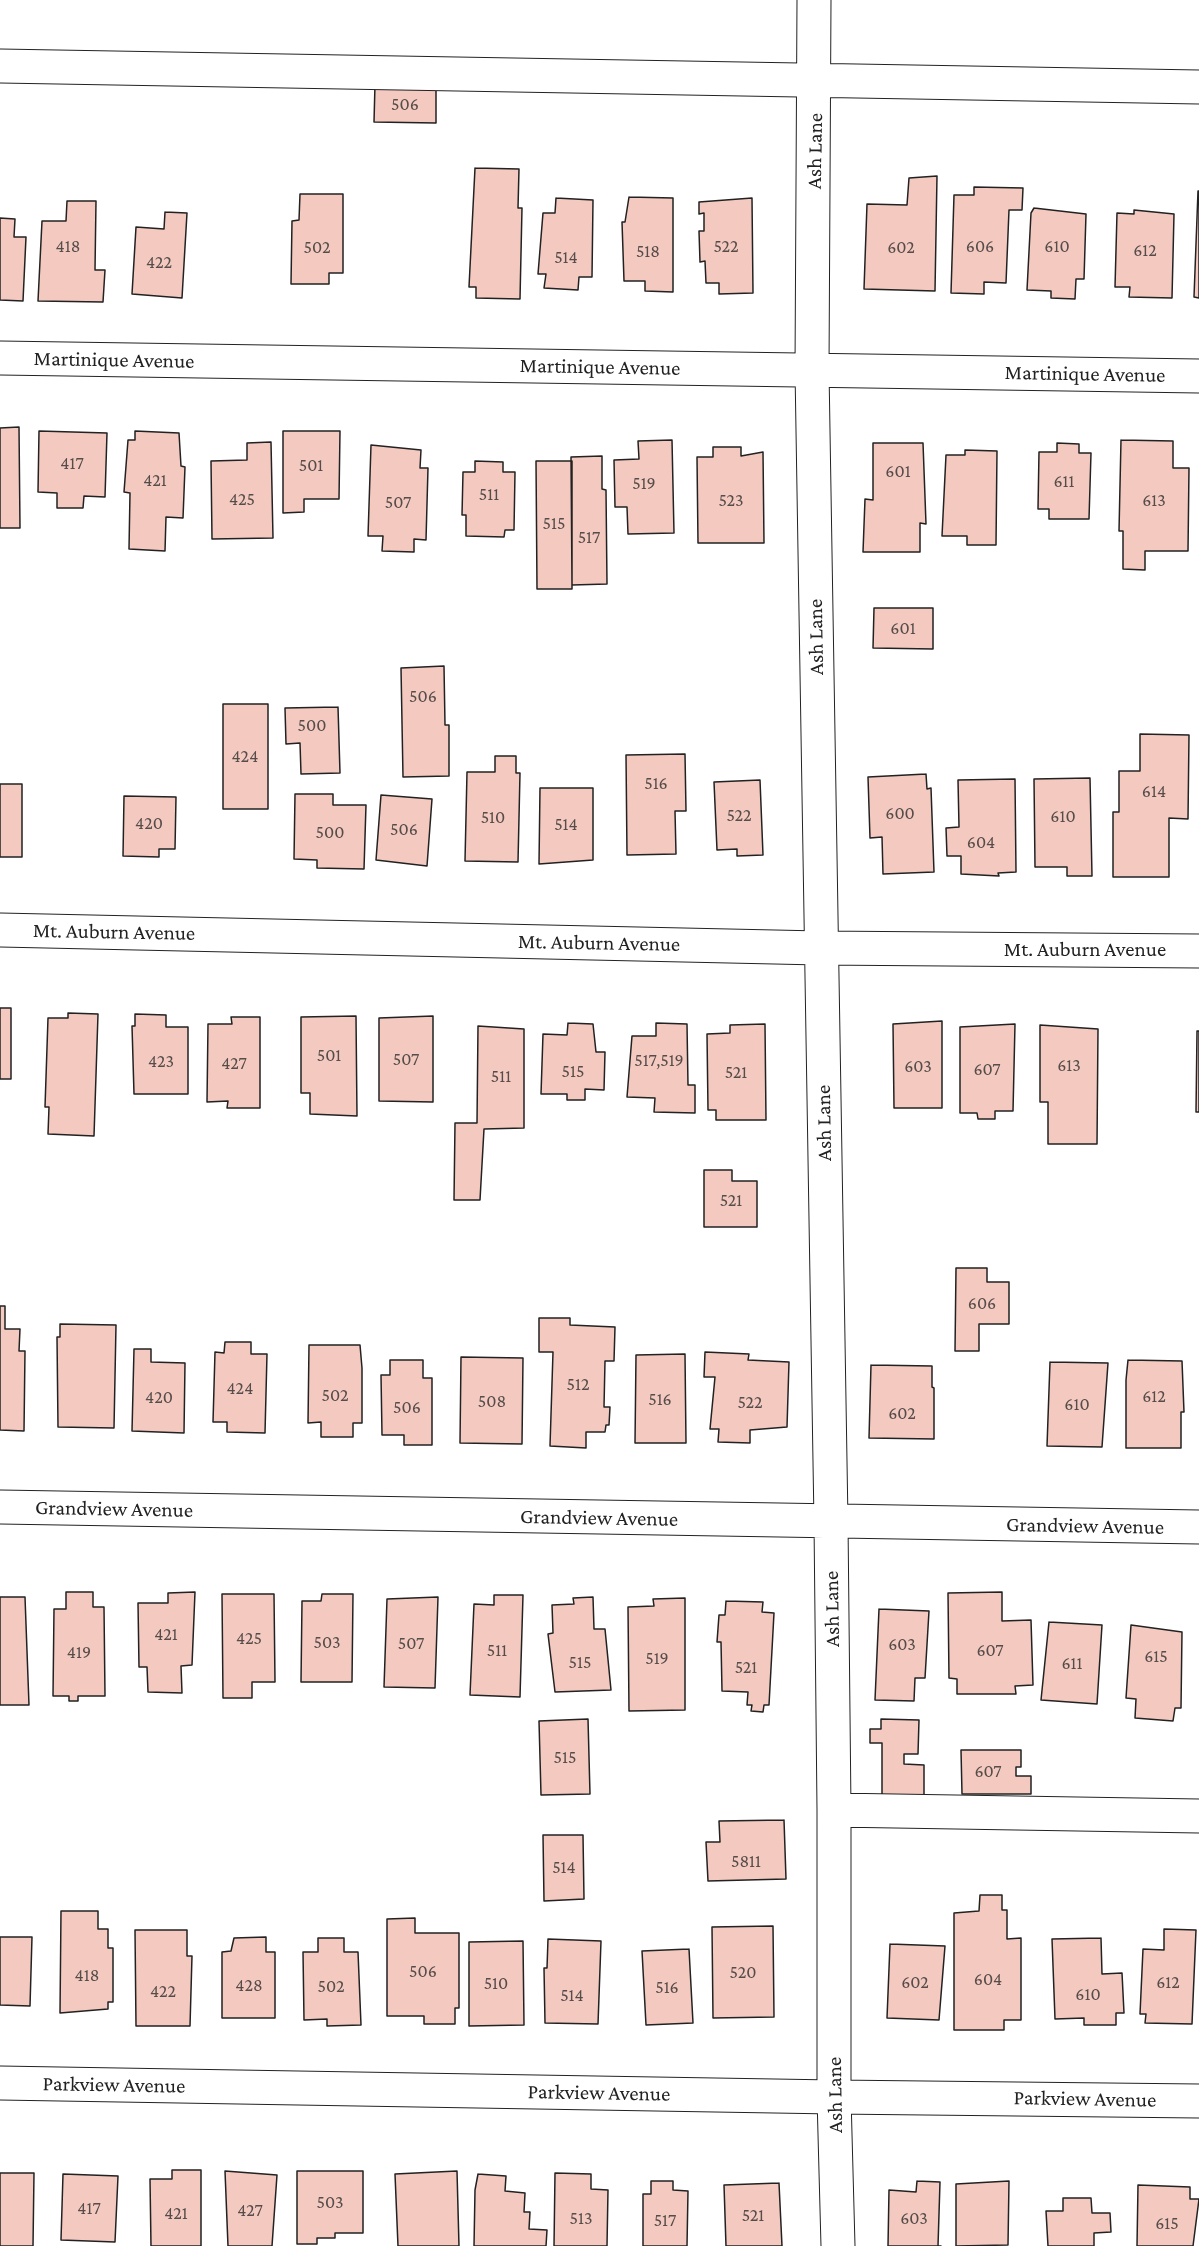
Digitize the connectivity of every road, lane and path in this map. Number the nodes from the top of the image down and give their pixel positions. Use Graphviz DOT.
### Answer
graph roads {
  1 [pos="814,0"];
  2 [pos="0,66"];
  3 [pos="815,82"];
  4 [pos="1199,87"];
  5 [pos="0,358"];
  6 [pos="812,370"];
  7 [pos="1199,376"];
  8 [pos="0,930"];
  9 [pos="820,948"];
  10 [pos="1199,951"];
  11 [pos="0,1507"];
  12 [pos="831,1522"];
  13 [pos="1199,1527"];
  14 [pos="834,1810"];
  15 [pos="1199,1816"];
  16 [pos="0,2083"];
  17 [pos="834,2097"];
  18 [pos="1199,2101"];
  19 [pos="838,2246"];
  1 -- 3 [label="street, Ash Lane"];
  2 -- 3 [label="street"];
  3 -- 4 [label="street"];
  3 -- 6 [label="street, Ash Lane"];
  5 -- 6 [label="street, Martinique Avenue"];
  6 -- 7 [label="street, Martinique Avenue"];
  6 -- 9 [label="street, Ash Lane"];
  8 -- 9 [label="street, Mt. Auburn Avenue"];
  9 -- 10 [label="street, Mt. Auburn Avenue"];
  9 -- 12 [label="street, Ash Lane"];
  11 -- 12 [label="street, Grandview Avenue"];
  12 -- 13 [label="street, Grandview Avenue"];
  12 -- 14 [label="street, Ash Lane"];
  14 -- 15 [label="street"];
  14 -- 17 [label="street, Ash Lane"];
  16 -- 17 [label="street, Parkview Avenue"];
  17 -- 18 [label="street, Parkview Avenue"];
  17 -- 19 [label="street, Ash Lane"];
}
